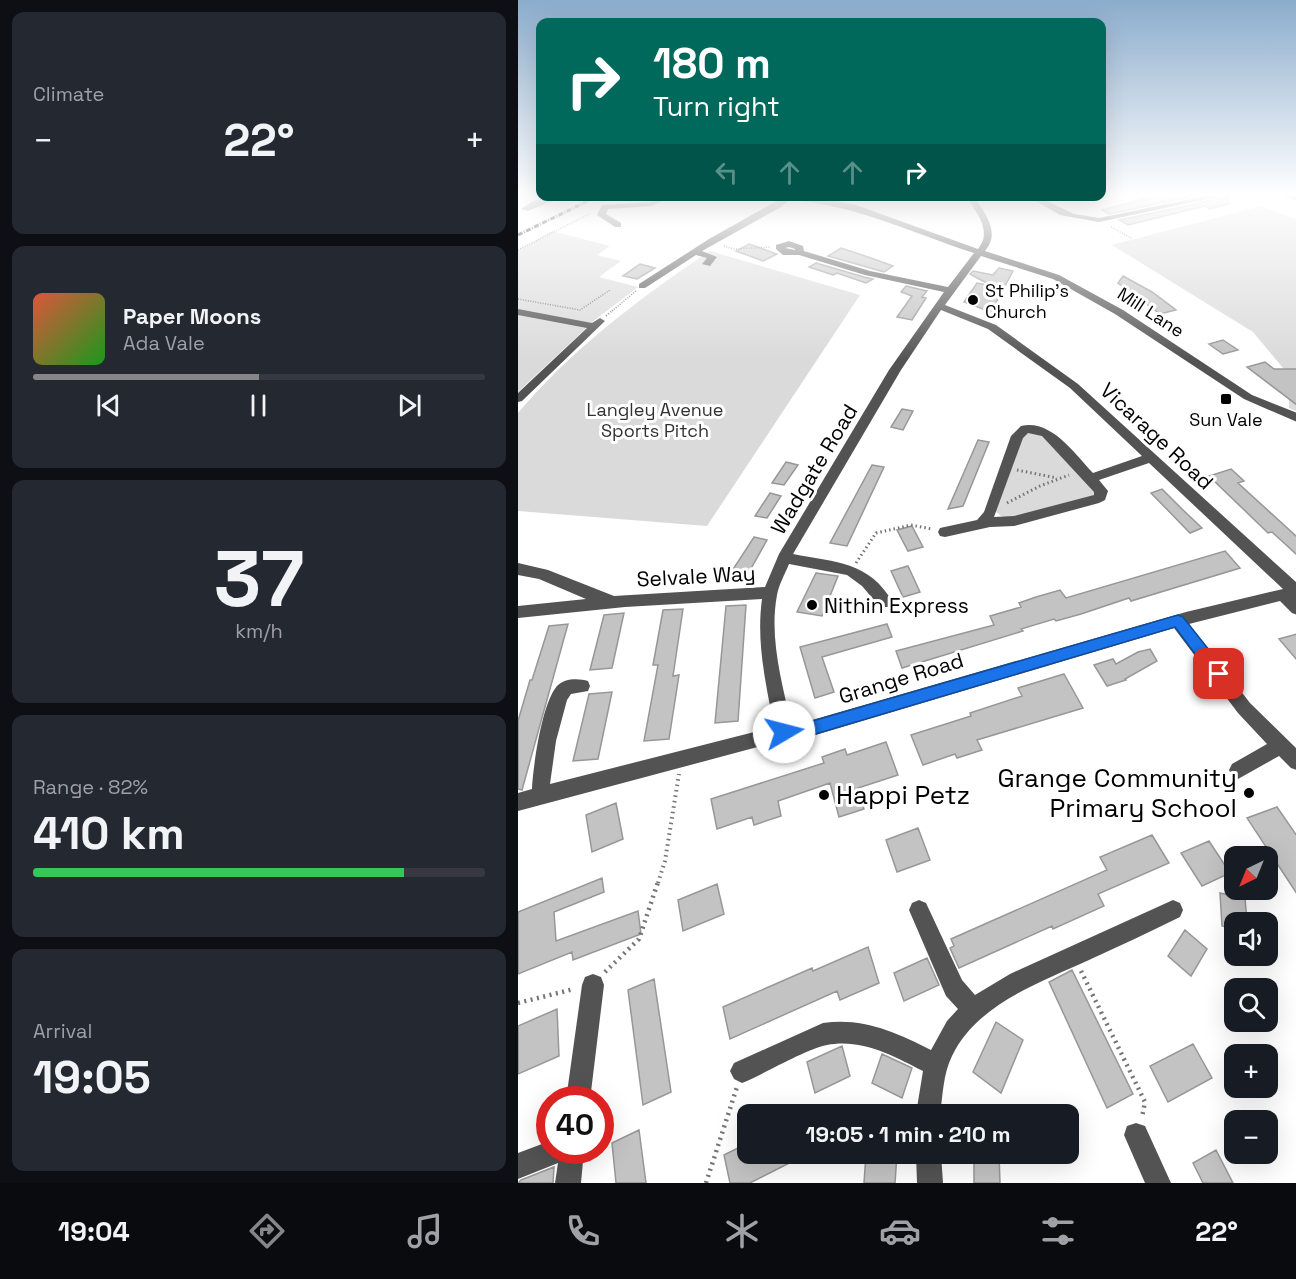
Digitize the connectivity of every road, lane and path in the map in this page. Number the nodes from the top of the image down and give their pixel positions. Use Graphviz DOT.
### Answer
graph roads {
  1 [pos="699,249"];
  2 [pos="782,249"];
  3 [pos="973,249"];
  4 [pos="981,249"];
  5 [pos="978,251"];
  6 [pos="694,252"];
  7 [pos="707,264"];
  8 [pos="642,286"];
  9 [pos="610,290"];
  10 [pos="950,290"];
  11 [pos="518,299"];
  12 [pos="940,306"];
  13 [pos="518,312"];
  14 [pos="931,318"];
  15 [pos="597,323"];
  16 [pos="982,323"];
  17 [pos="520,394"];
  18 [pos="1296,418"];
  19 [pos="1153,457"];
  20 [pos="1006,467"];
  21 [pos="1087,475"];
  22 [pos="1062,477"];
  23 [pos="991,509"];
  24 [pos="981,525"];
  25 [pos="945,532"];
  26 [pos="784,558"];
  27 [pos="518,569"];
  28 [pos="851,570"];
  29 [pos="1292,592"];
  30 [pos="770,593"];
  31 [pos="625,601"];
  32 [pos="885,603"];
  33 [pos="1296,609"];
  34 [pos="518,612"];
  35 [pos="1178,621"];
  36 [pos="582,686"];
  37 [pos="784,732"];
  38 [pos="1280,746"];
  39 [pos="682,760"];
  40 [pos="1296,762"];
  41 [pos="1238,770"];
  42 [pos="541,796"];
  43 [pos="518,802"];
  44 [pos="919,910"];
  45 [pos="1173,910"];
  46 [pos="1074,956"];
  47 [pos="593,985"];
  48 [pos="518,1003"];
  49 [pos="973,1009"];
  50 [pos="936,1065"];
  51 [pos="742,1071"];
  52 [pos="580,1086"];
  53 [pos="928,1104"];
  54 [pos="1136,1135"];
  55 [pos="536,1159"];
  56 [pos="570,1164"];
  57 [pos="929,1164"];
  58 [pos="518,1166"];
  59 [pos="568,1183"];
  60 [pos="706,1183"];
  61 [pos="930,1183"];
  62 [pos="1158,1183"];
  1 -- 6 [label="street"];
  2 -- 10 [label="street"];
  3 -- 5 [label="street, Mill Lane"];
  4 -- 5 [label="street, Wadgate Road"];
  5 -- 10 [label="street, Wadgate Road"];
  5 -- 18 [label="street, Mill Lane"];
  6 -- 7 [label="street"];
  6 -- 8 [label="street"];
  8 -- 15 [label="path"];
  9 -- 11 [label="path"];
  10 -- 12 [label="street, Wadgate Road"];
  12 -- 14 [label="street, Wadgate Road"];
  12 -- 16 [label="street, Vicarage Road"];
  13 -- 15 [label="street"];
  14 -- 16 [label="street, Vicarage Road"];
  14 -- 26 [label="street, Wadgate Road"];
  15 -- 17 [label="street"];
  16 -- 19 [label="street, Vicarage Road"];
  19 -- 21 [label="street"];
  19 -- 29 [label="street, Vicarage Road"];
  20 -- 21 [label="street"];
  20 -- 22 [label="path"];
  20 -- 23 [label="street"];
  21 -- 22 [label="path"];
  21 -- 24 [label="street"];
  22 -- 23 [label="path"];
  23 -- 24 [label="street"];
  24 -- 25 [label="street"];
  25 -- 28 [label="path"];
  26 -- 28 [label="street"];
  26 -- 30 [label="street, Wadgate Road"];
  27 -- 31 [label="street, Selvale Way"];
  28 -- 32 [label="street"];
  29 -- 33 [label="street, Vicarage Road"];
  29 -- 35 [label="street, Grange Road"];
  30 -- 31 [label="street, Selvale Way"];
  30 -- 37 [label="street, Wadgate Road"];
  31 -- 34 [label="street, Selvale Way"];
  35 -- 37 [label="street, Grange Road"];
  35 -- 38 [label="street"];
  36 -- 42 [label="street"];
  37 -- 39 [label="street, Grange Road"];
  38 -- 40 [label="street"];
  38 -- 41 [label="street"];
  39 -- 42 [label="street, Grange Road"];
  39 -- 47 [label="path"];
  42 -- 43 [label="street, Grange Road"];
  44 -- 49 [label="street"];
  45 -- 46 [label="street"];
  46 -- 49 [label="street"];
  46 -- 54 [label="path"];
  47 -- 48 [label="path"];
  47 -- 52 [label="street"];
  49 -- 50 [label="street"];
  50 -- 51 [label="street"];
  50 -- 53 [label="street"];
  51 -- 60 [label="path"];
  54 -- 62 [label="street"];
  55 -- 58 [label="street"];
  56 -- 59 [label="street"];
  57 -- 61 [label="street"];
}
